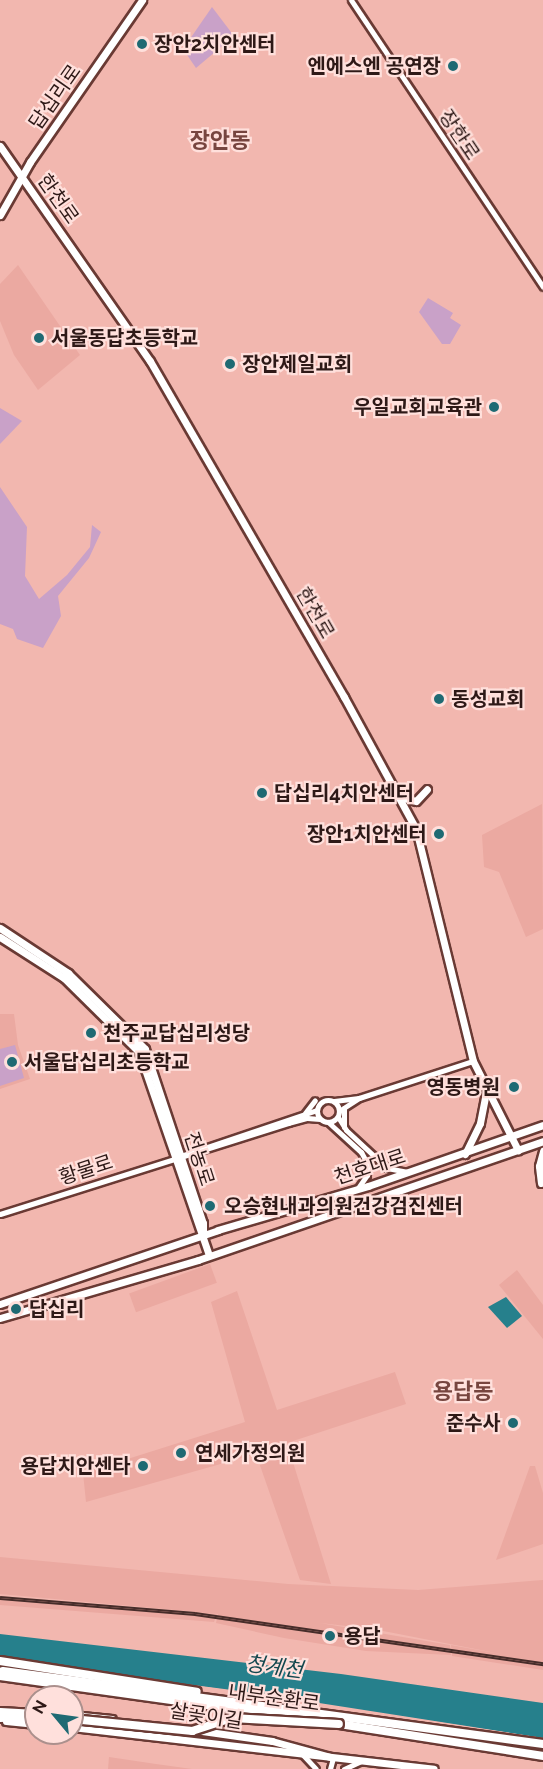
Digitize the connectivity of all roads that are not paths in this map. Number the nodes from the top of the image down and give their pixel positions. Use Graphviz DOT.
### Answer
graph roads {
  1 [pos="142,0"];
  2 [pos="351,0"];
  3 [pos="0,146"];
  4 [pos="22,177"];
  5 [pos="0,215"];
  6 [pos="543,287"];
  7 [pos="427,789"];
  8 [pos="398,797"];
  9 [pos="0,928"];
  10 [pos="0,937"];
  11 [pos="473,1061"];
  12 [pos="486,1093"];
  13 [pos="358,1098"];
  14 [pos="315,1100"];
  15 [pos="334,1101"];
  16 [pos="317,1110"];
  17 [pos="341,1112"];
  18 [pos="304,1113"];
  19 [pos="320,1119"];
  20 [pos="328,1122"];
  21 [pos="543,1125"];
  22 [pos="344,1127"];
  23 [pos="510,1139"];
  24 [pos="543,1141"];
  25 [pos="363,1150"];
  26 [pos="518,1150"];
  27 [pos="543,1151"];
  28 [pos="465,1154"];
  29 [pos="178,1157"];
  30 [pos="410,1172"];
  31 [pos="541,1183"];
  32 [pos="358,1188"];
  33 [pos="0,1214"];
  34 [pos="203,1238"];
  35 [pos="209,1255"];
  36 [pos="0,1304"];
  37 [pos="0,1318"];
  38 [pos="0,1661"];
  39 [pos="0,1671"];
  40 [pos="0,1676"];
  41 [pos="212,1698"];
  42 [pos="0,1711"];
  43 [pos="24,1716"];
  44 [pos="24,1718"];
  45 [pos="84,1718"];
  46 [pos="84,1718"];
  47 [pos="0,1719"];
  48 [pos="110,1719"];
  49 [pos="339,1724"];
  50 [pos="154,1725"];
  51 [pos="84,1728"];
  52 [pos="93,1728"];
  53 [pos="153,1734"];
  54 [pos="543,1744"];
  55 [pos="303,1755"];
  56 [pos="543,1756"];
  57 [pos="333,1758"];
  58 [pos="361,1761"];
  59 [pos="316,1769"];
  60 [pos="330,1769"];
  61 [pos="344,1769"];
  62 [pos="434,1769"];
  1 -- 4 [label="main road, 답십리로"];
  2 -- 6 [label="street, 장한로"];
  3 -- 4 [label="main road, 한천로"];
  4 -- 5 [label="main road, 답십리로"];
  4 -- 8 [label="main road, 한천로"];
  7 -- 8 [label="main road"];
  8 -- 11 [label="main road, 한천로"];
  9 -- 29 [label="main road, 전농로"];
  10 -- 29 [label="main road, 전농로"];
  11 -- 12 [label="main road, 한천로"];
  11 -- 13 [label="street"];
  12 -- 23 [label="main road, 한천로"];
  12 -- 28 [label="main road"];
  13 -- 15 [label="street"];
  13 -- 17 [label="street"];
  14 -- 18 [label="street"];
  15 -- 16 [label="street"];
  15 -- 17 [label="street"];
  16 -- 18 [label="street, 황물로"];
  16 -- 19 [label="street"];
  17 -- 20 [label="street"];
  17 -- 22 [label="street"];
  17 -- 22 [label="street"];
  18 -- 29 [label="street, 황물로"];
  19 -- 20 [label="street"];
  19 -- 29 [label="street, 황물로"];
  20 -- 25 [label="street"];
  21 -- 23 [label="main road, 천호대로"];
  22 -- 25 [label="street"];
  23 -- 26 [label="main road, 한천로"];
  23 -- 28 [label="main road, 천호대로"];
  24 -- 26 [label="main road, 천호대로"];
  25 -- 30 [label="street"];
  25 -- 32 [label="street"];
  26 -- 35 [label="main road, 천호대로"];
  27 -- 31 [label="main road"];
  28 -- 30 [label="main road, 천호대로"];
  29 -- 33 [label="street, 황물로"];
  29 -- 34 [label="main road, 전농로"];
  30 -- 32 [label="main road, 천호대로"];
  32 -- 34 [label="main road, 천호대로"];
  34 -- 35 [label="main road, 전농로"];
  34 -- 36 [label="main road, 천호대로"];
  35 -- 37 [label="main road, 천호대로"];
  38 -- 41 [label="highway"];
  39 -- 41 [label="highway, 내부순환로"];
  40 -- 49 [label="highway, 내부순환로, bridge"];
  41 -- 54 [label="highway, 내부순환로"];
  42 -- 43 [label="main road"];
  44 -- 47 [label="highway"];
  45 -- 49 [label="highway, bridge"];
  46 -- 48 [label="main road, 살곶이길"];
  48 -- 50 [label="main road, 살곶이길"];
  48 -- 52 [label="main road"];
  49 -- 56 [label="highway, 내부순환로"];
  50 -- 53 [label="main road"];
  50 -- 57 [label="main road, 살곶이길"];
  51 -- 52 [label="main road, 살곶이길"];
  52 -- 53 [label="main road, 살곶이길"];
  53 -- 55 [label="main road, 살곶이길"];
  55 -- 57 [label="main road, 살곶이길"];
  55 -- 59 [label="street"];
  57 -- 58 [label="main road, 살곶이길"];
  57 -- 60 [label="street"];
  58 -- 61 [label="street"];
  58 -- 62 [label="main road, 살곶이길"];
}
